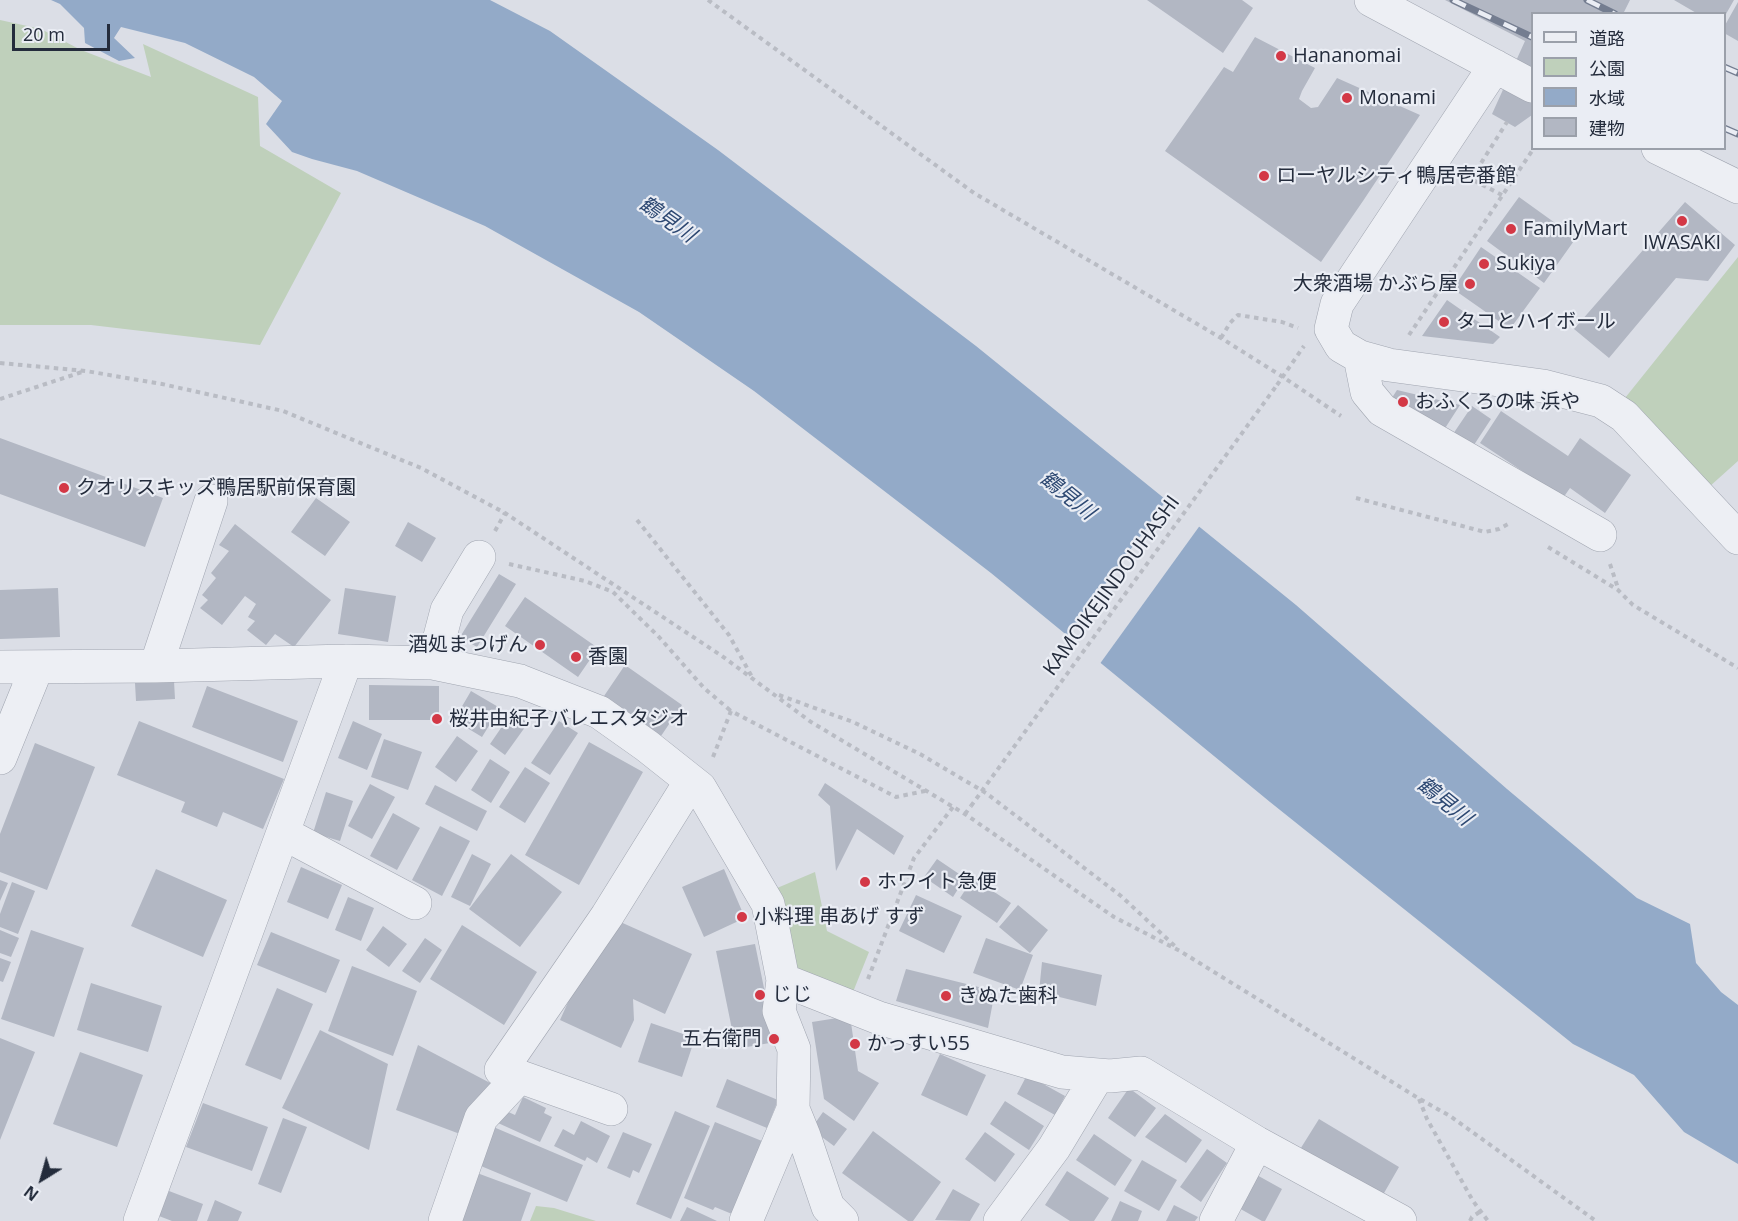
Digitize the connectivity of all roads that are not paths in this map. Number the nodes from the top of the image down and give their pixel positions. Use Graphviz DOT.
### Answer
graph roads {
  1 [pos="1371,0"];
  2 [pos="1495,66"];
  3 [pos="1531,85"];
  4 [pos="1662,150"];
  5 [pos="1738,187"];
  6 [pos="1375,361"];
  7 [pos="211,501"];
  8 [pos="1600,535"];
  9 [pos="1738,538"];
  10 [pos="479,557"];
  11 [pos="346,661"];
  12 [pos="433,663"];
  13 [pos="156,666"];
  14 [pos="0,667"];
  15 [pos="37,667"];
  16 [pos="0,758"];
  17 [pos="696,784"];
  18 [pos="283,833"];
  19 [pos="415,903"];
  20 [pos="783,980"];
  21 [pos="1098,1075"];
  22 [pos="519,1077"];
  23 [pos="611,1109"];
  24 [pos="793,1109"];
  25 [pos="1257,1143"];
  26 [pos="140,1221"];
  27 [pos="445,1221"];
  28 [pos="746,1221"];
  29 [pos="842,1221"];
  30 [pos="1000,1221"];
  31 [pos="1216,1221"];
  32 [pos="1400,1221"];
  1 -- 2 [label="street"];
  2 -- 3 [label="street"];
  2 -- 6 [label="street"];
  4 -- 5 [label="street"];
  6 -- 8 [label="street"];
  6 -- 9 [label="street"];
  7 -- 13 [label="street"];
  10 -- 12 [label="street"];
  11 -- 12 [label="street"];
  11 -- 13 [label="street"];
  11 -- 18 [label="street"];
  12 -- 17 [label="street"];
  13 -- 15 [label="street"];
  14 -- 15 [label="street"];
  15 -- 16 [label="street"];
  17 -- 20 [label="street"];
  17 -- 22 [label="street"];
  18 -- 19 [label="street"];
  18 -- 26 [label="street"];
  20 -- 21 [label="street"];
  20 -- 24 [label="street"];
  21 -- 25 [label="street"];
  21 -- 30 [label="street"];
  22 -- 23 [label="street"];
  22 -- 27 [label="street"];
  24 -- 28 [label="street"];
  24 -- 29 [label="street"];
  25 -- 31 [label="street"];
  25 -- 32 [label="street"];
}
